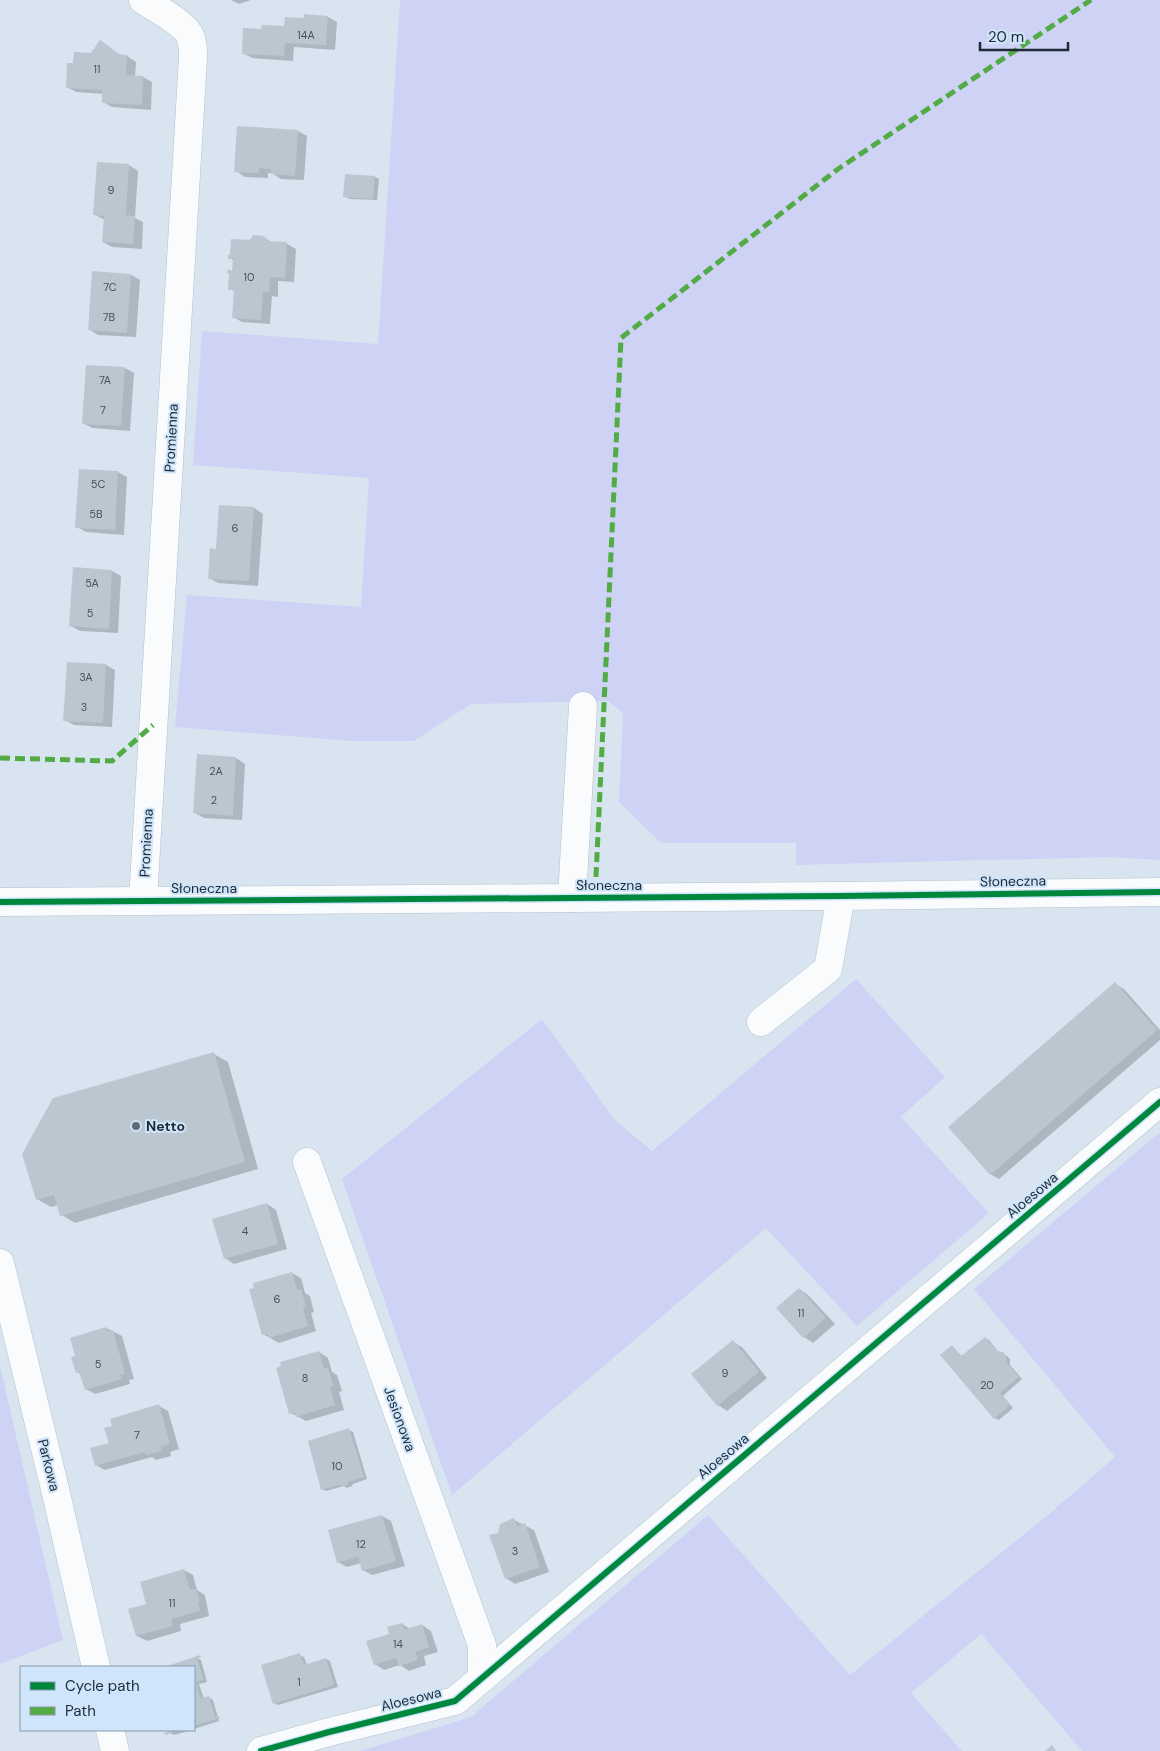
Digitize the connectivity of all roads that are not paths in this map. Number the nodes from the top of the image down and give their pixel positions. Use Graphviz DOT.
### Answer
graph roads {
  1 [pos="143,0"];
  2 [pos="583,706"];
  3 [pos="1160,892"];
  4 [pos="840,896"];
  5 [pos="572,898"];
  6 [pos="143,900"];
  7 [pos="0,902"];
  8 [pos="761,1022"];
  9 [pos="1160,1102"];
  10 [pos="307,1162"];
  11 [pos="0,1263"];
  12 [pos="96,1666"];
  13 [pos="482,1678"];
  14 [pos="110,1731"];
  15 [pos="114,1751"];
  16 [pos="261,1751"];
  1 -- 6 [label="street, Promienna"];
  2 -- 5 [label="street"];
  3 -- 4 [label="street, Słoneczna"];
  4 -- 5 [label="street, Słoneczna"];
  4 -- 8 [label="street"];
  5 -- 6 [label="street, Słoneczna"];
  6 -- 7 [label="street, Słoneczna"];
  9 -- 13 [label="street, Aloesowa"];
  10 -- 13 [label="street, Jesionowa"];
  11 -- 12 [label="street, Parkowa"];
  13 -- 16 [label="street, Aloesowa"];
  14 -- 15 [label="street"];
}
